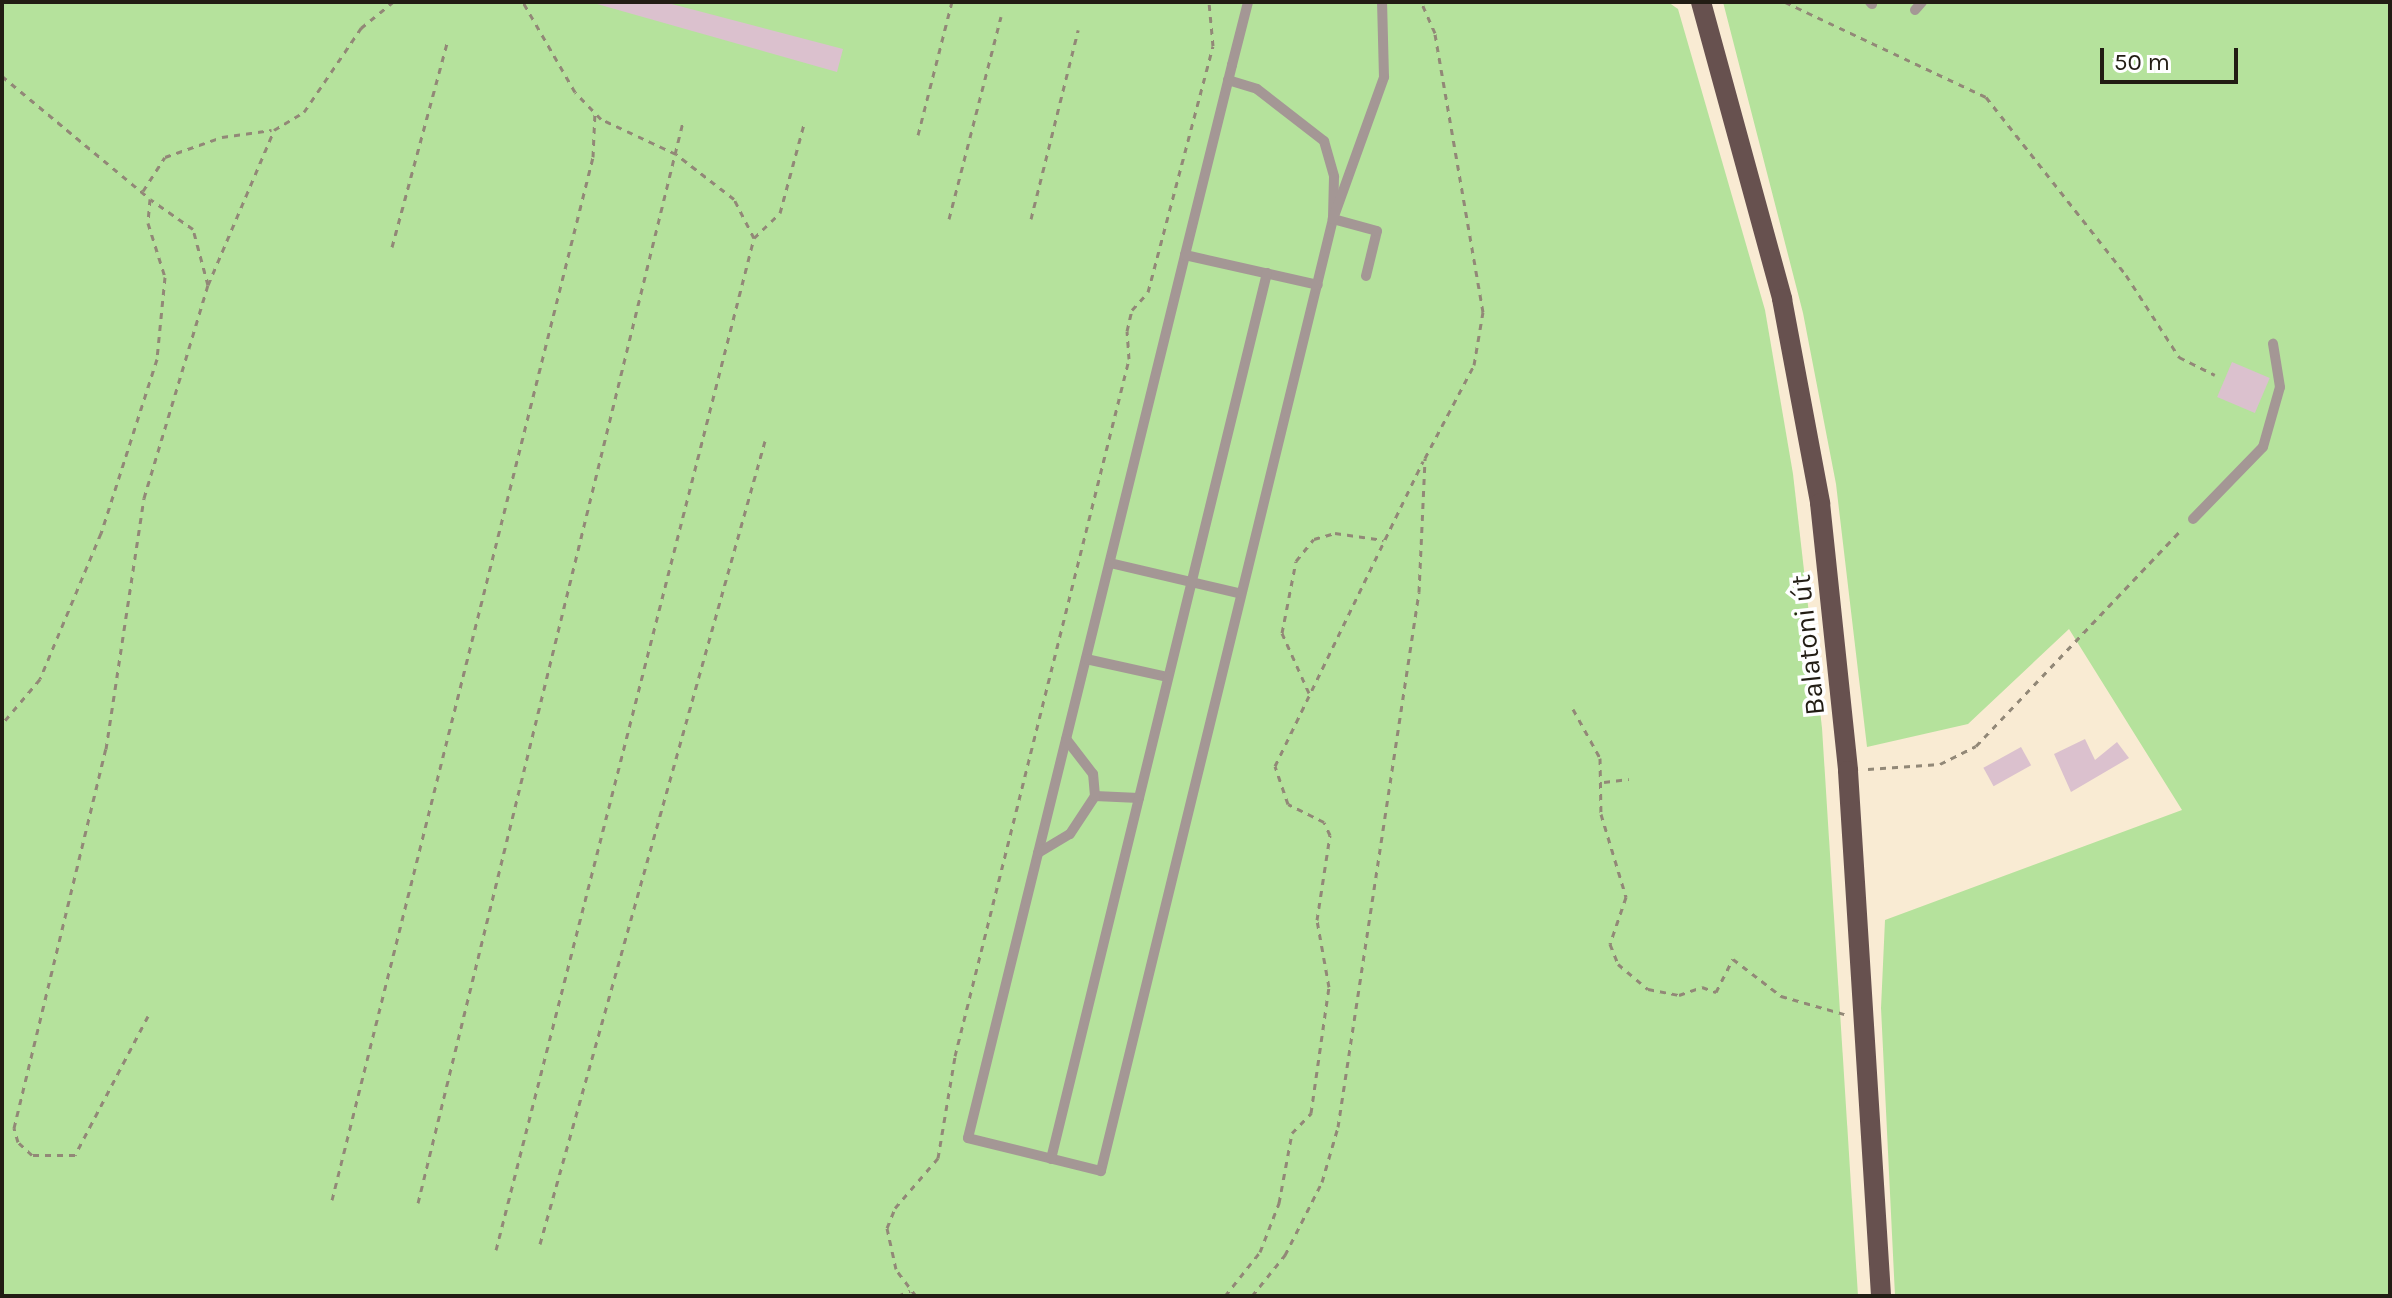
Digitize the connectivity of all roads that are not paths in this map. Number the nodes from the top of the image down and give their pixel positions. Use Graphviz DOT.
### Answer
graph roads {
  1 [pos="1248,2"];
  2 [pos="1382,2"];
  3 [pos="1701,2"];
  4 [pos="1228,80"];
  5 [pos="1333,219"];
  6 [pos="1185,255"];
  7 [pos="1267,273"];
  8 [pos="1366,276"];
  9 [pos="1318,285"];
  10 [pos="2273,344"];
  11 [pos="2193,519"];
  12 [pos="1110,563"];
  13 [pos="1191,582"];
  14 [pos="1238,593"];
  15 [pos="1086,659"];
  16 [pos="1168,677"];
  17 [pos="1066,739"];
  18 [pos="1095,796"];
  19 [pos="1139,798"];
  20 [pos="1038,853"];
  21 [pos="1051,1159"];
  22 [pos="1881,1296"];
  1 -- 4 [label="lane"];
  2 -- 5 [label="lane"];
  3 -- 22 [label="main road, Balatoni út"];
  4 -- 5 [label="lane"];
  4 -- 6 [label="lane"];
  5 -- 8 [label="lane"];
  5 -- 9 [label="lane"];
  6 -- 7 [label="lane"];
  6 -- 12 [label="lane"];
  7 -- 9 [label="lane"];
  7 -- 13 [label="lane"];
  9 -- 14 [label="lane"];
  10 -- 11 [label="lane"];
  12 -- 13 [label="lane"];
  12 -- 15 [label="lane"];
  13 -- 14 [label="lane"];
  13 -- 16 [label="lane"];
  14 -- 21 [label="lane"];
  15 -- 16 [label="lane"];
  15 -- 17 [label="lane"];
  16 -- 19 [label="lane"];
  17 -- 18 [label="lane"];
  17 -- 20 [label="lane"];
  18 -- 19 [label="lane"];
  18 -- 20 [label="lane"];
  19 -- 21 [label="lane"];
  20 -- 21 [label="lane"];
}
